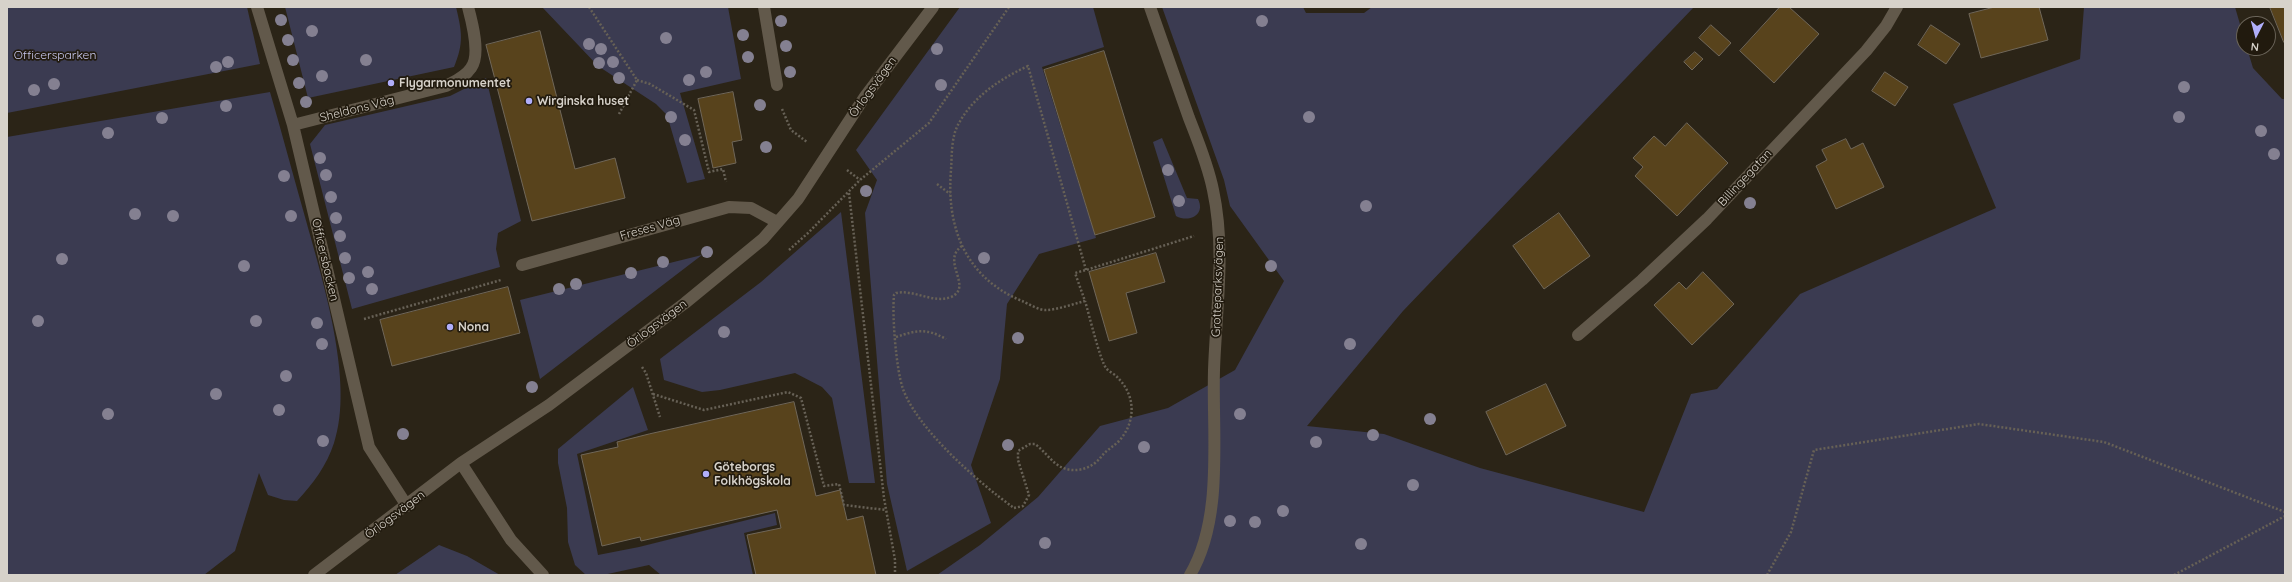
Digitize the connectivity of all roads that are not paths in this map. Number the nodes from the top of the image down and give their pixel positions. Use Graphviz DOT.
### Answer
graph roads {
  1 [pos="258,7"];
  2 [pos="468,7"];
  3 [pos="764,7"];
  4 [pos="933,7"];
  5 [pos="1150,7"];
  6 [pos="1897,7"];
  7 [pos="777,85"];
  8 [pos="293,125"];
  9 [pos="777,222"];
  10 [pos="522,265"];
  11 [pos="1578,335"];
  12 [pos="461,463"];
  13 [pos="407,506"];
  14 [pos="314,575"];
  15 [pos="543,575"];
  16 [pos="1190,575"];
  1 -- 8 [label="street, Officersbacken"];
  2 -- 8 [label="street, Sheldons Väg"];
  3 -- 7 [label="street"];
  4 -- 9 [label="street, Örlogsvägen"];
  5 -- 16 [label="street, Grotteparksvägen"];
  6 -- 11 [label="street, Billingegatan"];
  8 -- 13 [label="street, Officersbacken"];
  9 -- 10 [label="street, Freses Väg"];
  9 -- 12 [label="street, Örlogsvägen"];
  12 -- 13 [label="street, Örlogsvägen"];
  12 -- 15 [label="street"];
  13 -- 14 [label="street, Örlogsvägen"];
}
